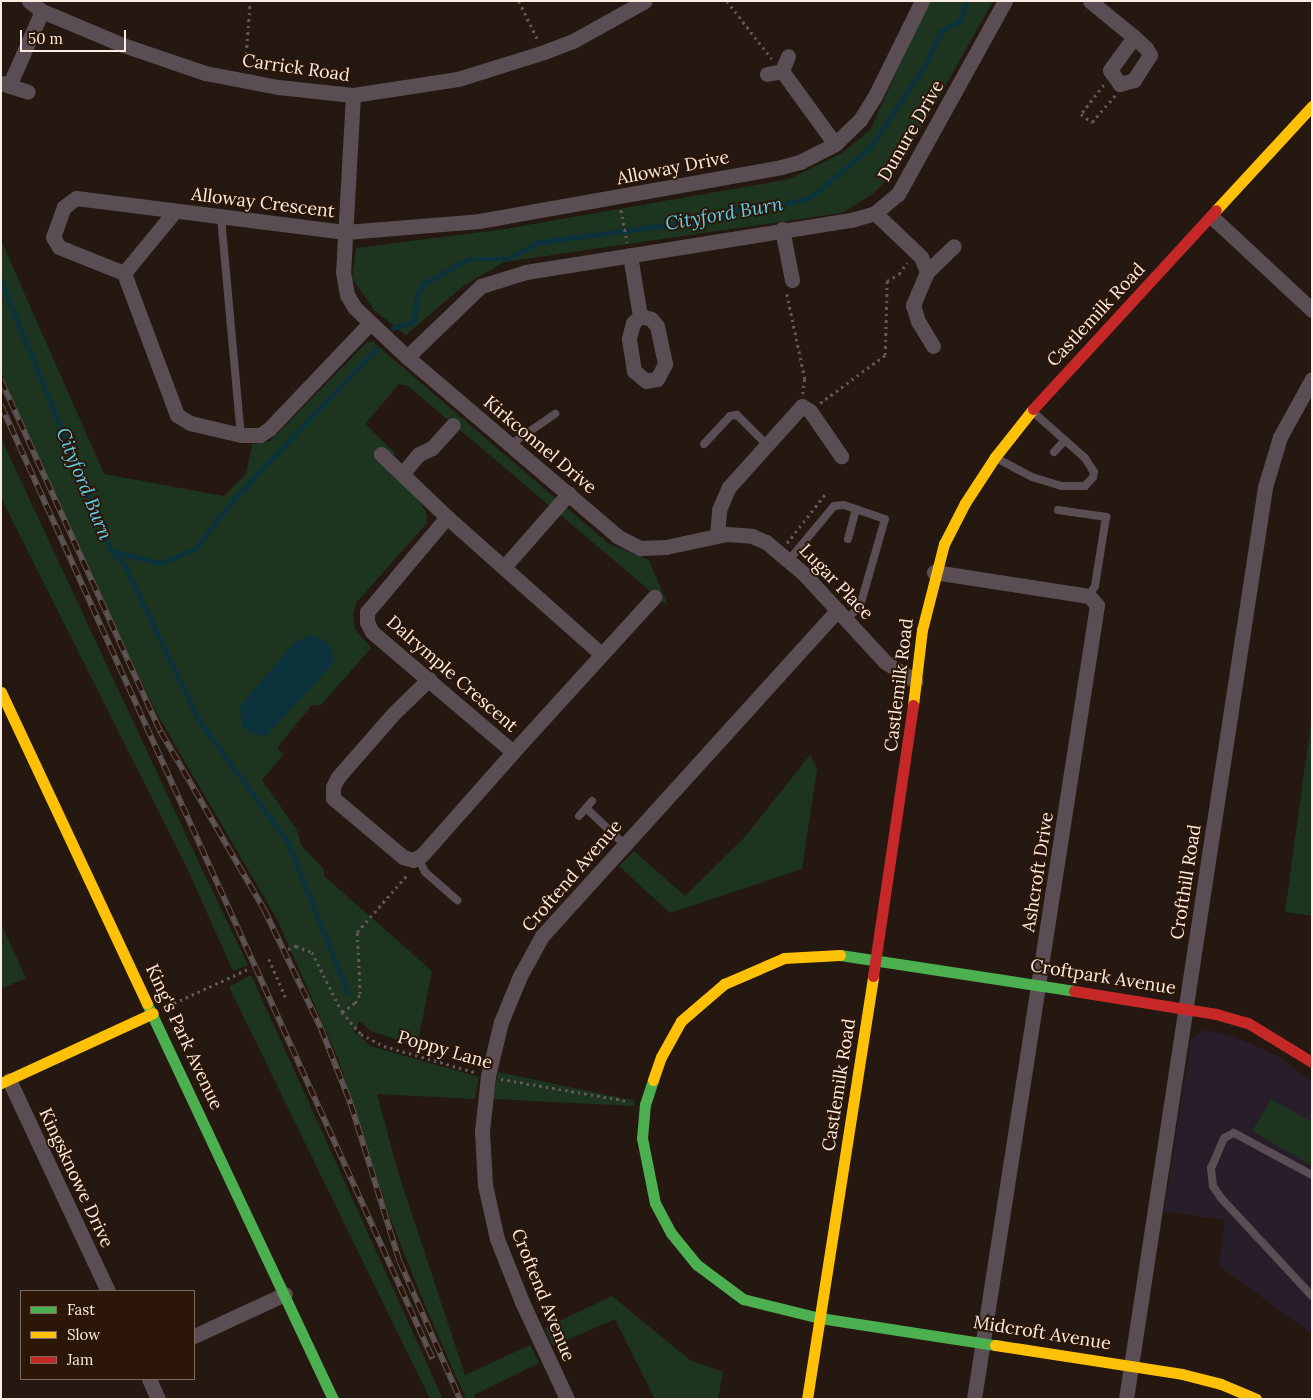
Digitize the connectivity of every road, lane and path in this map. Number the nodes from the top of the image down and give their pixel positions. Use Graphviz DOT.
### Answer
graph roads {
  1 [pos="29,1"];
  2 [pos="250,1"];
  3 [pos="519,1"];
  4 [pos="645,1"];
  5 [pos="727,1"];
  6 [pos="922,1"];
  7 [pos="1005,1"];
  8 [pos="1090,1"];
  9 [pos="42,11"];
  10 [pos="532,29"];
  11 [pos="1134,37"];
  12 [pos="762,46"];
  13 [pos="788,56"];
  14 [pos="1117,80"];
  15 [pos="244,81"];
  16 [pos="5,84"];
  17 [pos="28,92"];
  18 [pos="353,95"];
  19 [pos="1312,106"];
  20 [pos="835,144"];
  21 [pos="618,197"];
  22 [pos="174,211"];
  23 [pos="875,213"];
  24 [pos="222,217"];
  25 [pos="1212,217"];
  26 [pos="782,229"];
  27 [pos="346,232"];
  28 [pos="954,246"];
  29 [pos="915,252"];
  30 [pos="630,256"];
  31 [pos="927,272"];
  32 [pos="124,273"];
  33 [pos="792,280"];
  34 [pos="1312,310"];
  35 [pos="640,316"];
  36 [pos="370,322"];
  37 [pos="933,346"];
  38 [pos="406,357"];
  39 [pos="1312,379"];
  40 [pos="806,409"];
  41 [pos="1032,411"];
  42 [pos="555,414"];
  43 [pos="453,425"];
  44 [pos="241,435"];
  45 [pos="1065,440"];
  46 [pos="510,444"];
  47 [pos="704,444"];
  48 [pos="767,445"];
  49 [pos="1054,452"];
  50 [pos="381,454"];
  51 [pos="841,456"];
  52 [pos="995,457"];
  53 [pos="1038,471"];
  54 [pos="402,474"];
  55 [pos="1032,478"];
  56 [pos="569,493"];
  57 [pos="826,494"];
  58 [pos="856,509"];
  59 [pos="1058,510"];
  60 [pos="447,517"];
  61 [pos="717,535"];
  62 [pos="848,539"];
  63 [pos="785,556"];
  64 [pos="504,567"];
  65 [pos="934,572"];
  66 [pos="1089,596"];
  67 [pos="654,597"];
  68 [pos="843,615"];
  69 [pos="600,653"];
  70 [pos="429,679"];
  71 [pos="915,681"];
  72 [pos="1,692"];
  73 [pos="513,752"];
  74 [pos="592,801"];
  75 [pos="586,808"];
  76 [pos="579,816"];
  77 [pos="624,844"];
  78 [pos="416,858"];
  79 [pos="456,900"];
  80 [pos="288,949"];
  81 [pos="877,958"];
  82 [pos="269,959"];
  83 [pos="250,968"];
  84 [pos="1040,985"];
  85 [pos="286,998"];
  86 [pos="1186,1008"];
  87 [pos="342,1012"];
  88 [pos="153,1013"];
  89 [pos="1312,1062"];
  90 [pos="488,1076"];
  91 [pos="5,1082"];
  92 [pos="645,1104"];
  93 [pos="1312,1175"];
  94 [pos="108,1290"];
  95 [pos="285,1294"];
  96 [pos="1312,1296"];
  97 [pos="820,1318"];
  98 [pos="195,1336"];
  99 [pos="983,1341"];
  100 [pos="1131,1365"];
  101 [pos="149,1380"];
  102 [pos="158,1399"];
  103 [pos="333,1399"];
  104 [pos="567,1399"];
  105 [pos="807,1399"];
  106 [pos="974,1399"];
  107 [pos="1126,1399"];
  108 [pos="1256,1399"];
  1 -- 9 [label="street, Carrick Road"];
  2 -- 15 [label="path"];
  3 -- 10 [label="path"];
  4 -- 18 [label="street, Carrick Road"];
  5 -- 12 [label="path"];
  6 -- 20 [label="street, Alloway Drive"];
  7 -- 23 [label="street, Dunure Drive"];
  8 -- 11 [label="street"];
  9 -- 15 [label="street, Carrick Road"];
  9 -- 16 [label="street"];
  11 -- 14 [label="street"];
  11 -- 14 [label="street"];
  13 -- 20 [label="street"];
  14 -- 14 [label="path"];
  15 -- 18 [label="street, Carrick Road"];
  16 -- 17 [label="street"];
  18 -- 27 [label="street, Kirkconnel Drive"];
  19 -- 25 [label="street, Castlemilk Road"];
  20 -- 21 [label="street, Alloway Drive"];
  21 -- 27 [label="street, Alloway Drive"];
  21 -- 30 [label="path"];
  22 -- 24 [label="street, Alloway Crescent"];
  22 -- 32 [label="street, Alloway Crescent"];
  22 -- 32 [label="street, Alloway Crescent"];
  23 -- 26 [label="street, Dunure Drive"];
  23 -- 29 [label="street"];
  24 -- 27 [label="street, Alloway Crescent"];
  24 -- 44 [label="lane"];
  25 -- 34 [label="street"];
  25 -- 41 [label="street, Castlemilk Road"];
  26 -- 30 [label="street, Dunure Drive"];
  26 -- 33 [label="street"];
  27 -- 36 [label="street, Kirkconnel Drive"];
  28 -- 31 [label="street"];
  29 -- 31 [label="street"];
  29 -- 40 [label="path"];
  30 -- 35 [label="street"];
  30 -- 38 [label="street, Dunure Drive"];
  31 -- 37 [label="street"];
  32 -- 44 [label="street"];
  33 -- 40 [label="path"];
  36 -- 38 [label="street, Kirkconnel Drive"];
  36 -- 44 [label="street"];
  38 -- 46 [label="street, Kirkconnel Drive"];
  39 -- 86 [label="street, Crofthill Road"];
  40 -- 48 [label="street"];
  40 -- 51 [label="street"];
  41 -- 45 [label="lane"];
  41 -- 52 [label="street, Castlemilk Road"];
  42 -- 46 [label="lane"];
  43 -- 54 [label="street"];
  45 -- 49 [label="lane"];
  45 -- 55 [label="lane"];
  46 -- 56 [label="street, Kirkconnel Drive"];
  47 -- 48 [label="lane"];
  48 -- 61 [label="street"];
  50 -- 54 [label="street"];
  52 -- 55 [label="lane"];
  52 -- 65 [label="street, Castlemilk Road"];
  53 -- 55 [label="lane"];
  54 -- 60 [label="street"];
  56 -- 61 [label="street, Kirkconnel Drive"];
  56 -- 64 [label="street"];
  57 -- 63 [label="path"];
  58 -- 62 [label="lane"];
  58 -- 63 [label="lane"];
  58 -- 68 [label="lane"];
  59 -- 66 [label="lane"];
  60 -- 64 [label="street"];
  60 -- 70 [label="street, Dalrymple Crescent"];
  61 -- 63 [label="street, Lugar Place"];
  63 -- 68 [label="street, Lugar Place"];
  64 -- 69 [label="street"];
  65 -- 66 [label="street"];
  65 -- 71 [label="street, Castlemilk Road"];
  66 -- 84 [label="street, Ashcroft Drive"];
  67 -- 69 [label="street, Dalrymple Crescent"];
  68 -- 71 [label="street, Lugar Place"];
  68 -- 77 [label="street, Croftend Avenue"];
  69 -- 73 [label="street, Dalrymple Crescent"];
  70 -- 73 [label="street, Dalrymple Crescent"];
  70 -- 78 [label="street"];
  71 -- 81 [label="street, Castlemilk Road"];
  72 -- 88 [label="street, King's Park Avenue"];
  73 -- 78 [label="street"];
  74 -- 75 [label="lane"];
  75 -- 76 [label="lane"];
  75 -- 77 [label="lane"];
  77 -- 90 [label="street, Croftend Avenue"];
  78 -- 79 [label="lane"];
  78 -- 87 [label="path"];
  80 -- 87 [label="path, Poppy Lane"];
  81 -- 84 [label="street, Croftpark Avenue"];
  81 -- 92 [label="street, Croftpark Avenue"];
  81 -- 97 [label="street, Castlemilk Road"];
  82 -- 85 [label="path"];
  83 -- 88 [label="path"];
  84 -- 86 [label="street, Croftpark Avenue"];
  84 -- 99 [label="street, Ashcroft Drive"];
  86 -- 89 [label="street, Croftpark Avenue"];
  86 -- 100 [label="street, Crofthill Road"];
  87 -- 90 [label="path, Poppy Lane"];
  88 -- 91 [label="street"];
  88 -- 95 [label="street, King's Park Avenue"];
  90 -- 92 [label="path, Poppy Lane"];
  90 -- 104 [label="street, Croftend Avenue"];
  91 -- 94 [label="street, Kingsknowe Drive"];
  92 -- 97 [label="street, Midcroft Avenue"];
  93 -- 96 [label="lane"];
  95 -- 98 [label="street"];
  95 -- 103 [label="street, King's Park Avenue"];
  97 -- 99 [label="street, Midcroft Avenue"];
  97 -- 105 [label="street, Castlemilk Road"];
  99 -- 100 [label="street, Midcroft Avenue"];
  99 -- 106 [label="street, Ashcroft Drive"];
  100 -- 107 [label="street, Crofthill Road"];
  100 -- 108 [label="street, Midcroft Avenue"];
  101 -- 102 [label="street"];
}
